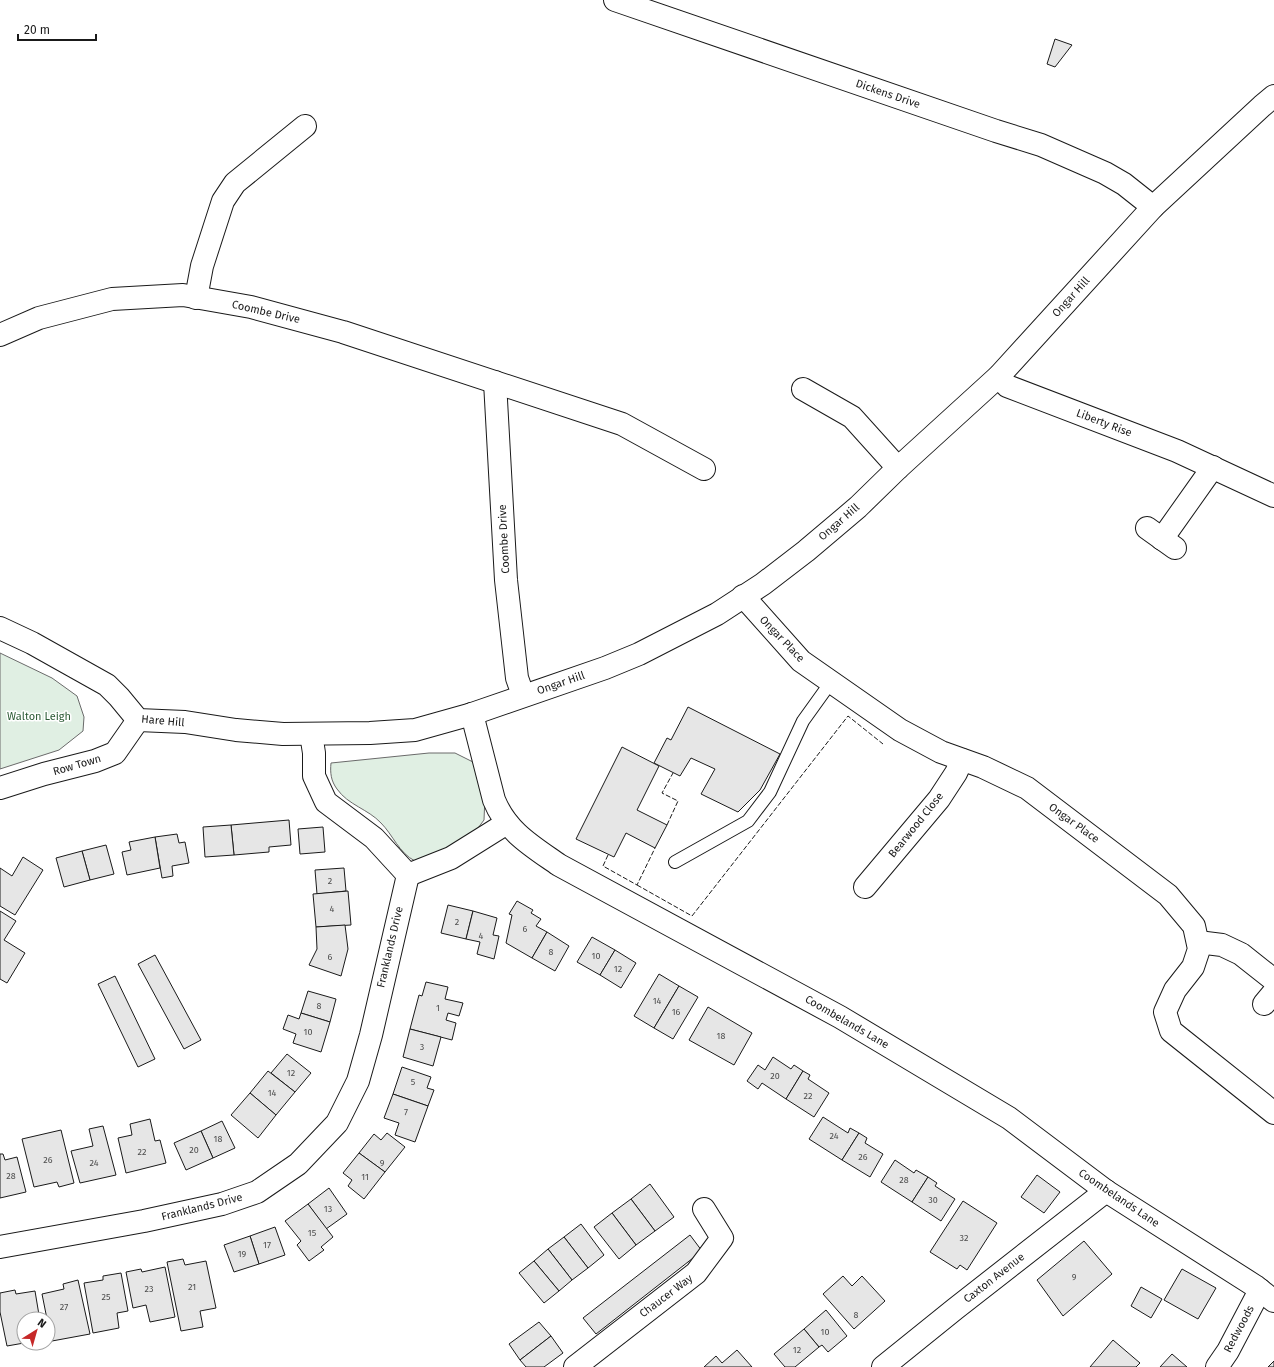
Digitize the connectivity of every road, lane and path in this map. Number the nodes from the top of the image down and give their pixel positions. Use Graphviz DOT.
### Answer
graph roads {
  1 [pos="615,0"];
  2 [pos="1274,96"];
  3 [pos="305,126"];
  4 [pos="1153,207"];
  5 [pos="196,298"];
  6 [pos="0,335"];
  7 [pos="999,376"];
  8 [pos="495,382"];
  9 [pos="803,389"];
  10 [pos="1212,467"];
  11 [pos="704,468"];
  12 [pos="898,468"];
  13 [pos="1274,496"];
  14 [pos="1161,538"];
  15 [pos="743,596"];
  16 [pos="0,628"];
  17 [pos="831,682"];
  18 [pos="523,695"];
  19 [pos="472,714"];
  20 [pos="138,720"];
  21 [pos="283,734"];
  22 [pos="311,734"];
  23 [pos="962,760"];
  24 [pos="0,788"];
  25 [pos="507,823"];
  26 [pos="675,862"];
  27 [pos="408,875"];
  28 [pos="865,887"];
  29 [pos="1198,942"];
  30 [pos="1274,980"];
  31 [pos="1274,1113"];
  32 [pos="1106,1191"];
  33 [pos="704,1209"];
  34 [pos="0,1247"];
  35 [pos="1267,1295"];
  36 [pos="575,1367"];
  37 [pos="883,1367"];
  38 [pos="1217,1367"];
  1 -- 4 [label="street, Dickens Drive"];
  2 -- 4 [label="street, Ongar Hill"];
  3 -- 5 [label="street"];
  4 -- 7 [label="street, Ongar Hill"];
  5 -- 6 [label="street, Coombe Drive"];
  5 -- 8 [label="street, Coombe Drive"];
  7 -- 10 [label="street, Liberty Rise"];
  7 -- 12 [label="street, Ongar Hill"];
  8 -- 11 [label="street, Coombe Drive"];
  8 -- 18 [label="street, Coombe Drive"];
  9 -- 12 [label="street"];
  10 -- 13 [label="street, Liberty Rise"];
  10 -- 14 [label="street"];
  12 -- 15 [label="street, Ongar Hill"];
  15 -- 17 [label="street, Ongar Place"];
  15 -- 18 [label="street, Ongar Hill"];
  16 -- 20 [label="street, Hare Hill"];
  17 -- 23 [label="street, Ongar Place"];
  17 -- 26 [label="lane"];
  18 -- 19 [label="street, Ongar Hill"];
  19 -- 22 [label="street, Ongar Hill"];
  19 -- 25 [label="street, Coombelands Lane"];
  20 -- 21 [label="street, Hare Hill"];
  20 -- 24 [label="street, Row Town"];
  21 -- 22 [label="street, Ongar Hill"];
  22 -- 27 [label="street"];
  23 -- 28 [label="street, Bearwood Close"];
  23 -- 29 [label="street, Ongar Place"];
  25 -- 27 [label="street"];
  25 -- 32 [label="street, Coombelands Lane"];
  27 -- 34 [label="street, Franklands Drive"];
  29 -- 30 [label="street"];
  29 -- 31 [label="street, Ongar Place"];
  32 -- 35 [label="street, Coombelands Lane"];
  32 -- 37 [label="street, Caxton Avenue"];
  33 -- 36 [label="street, Chaucer Way"];
  35 -- 38 [label="street, Redwoods"];
}
